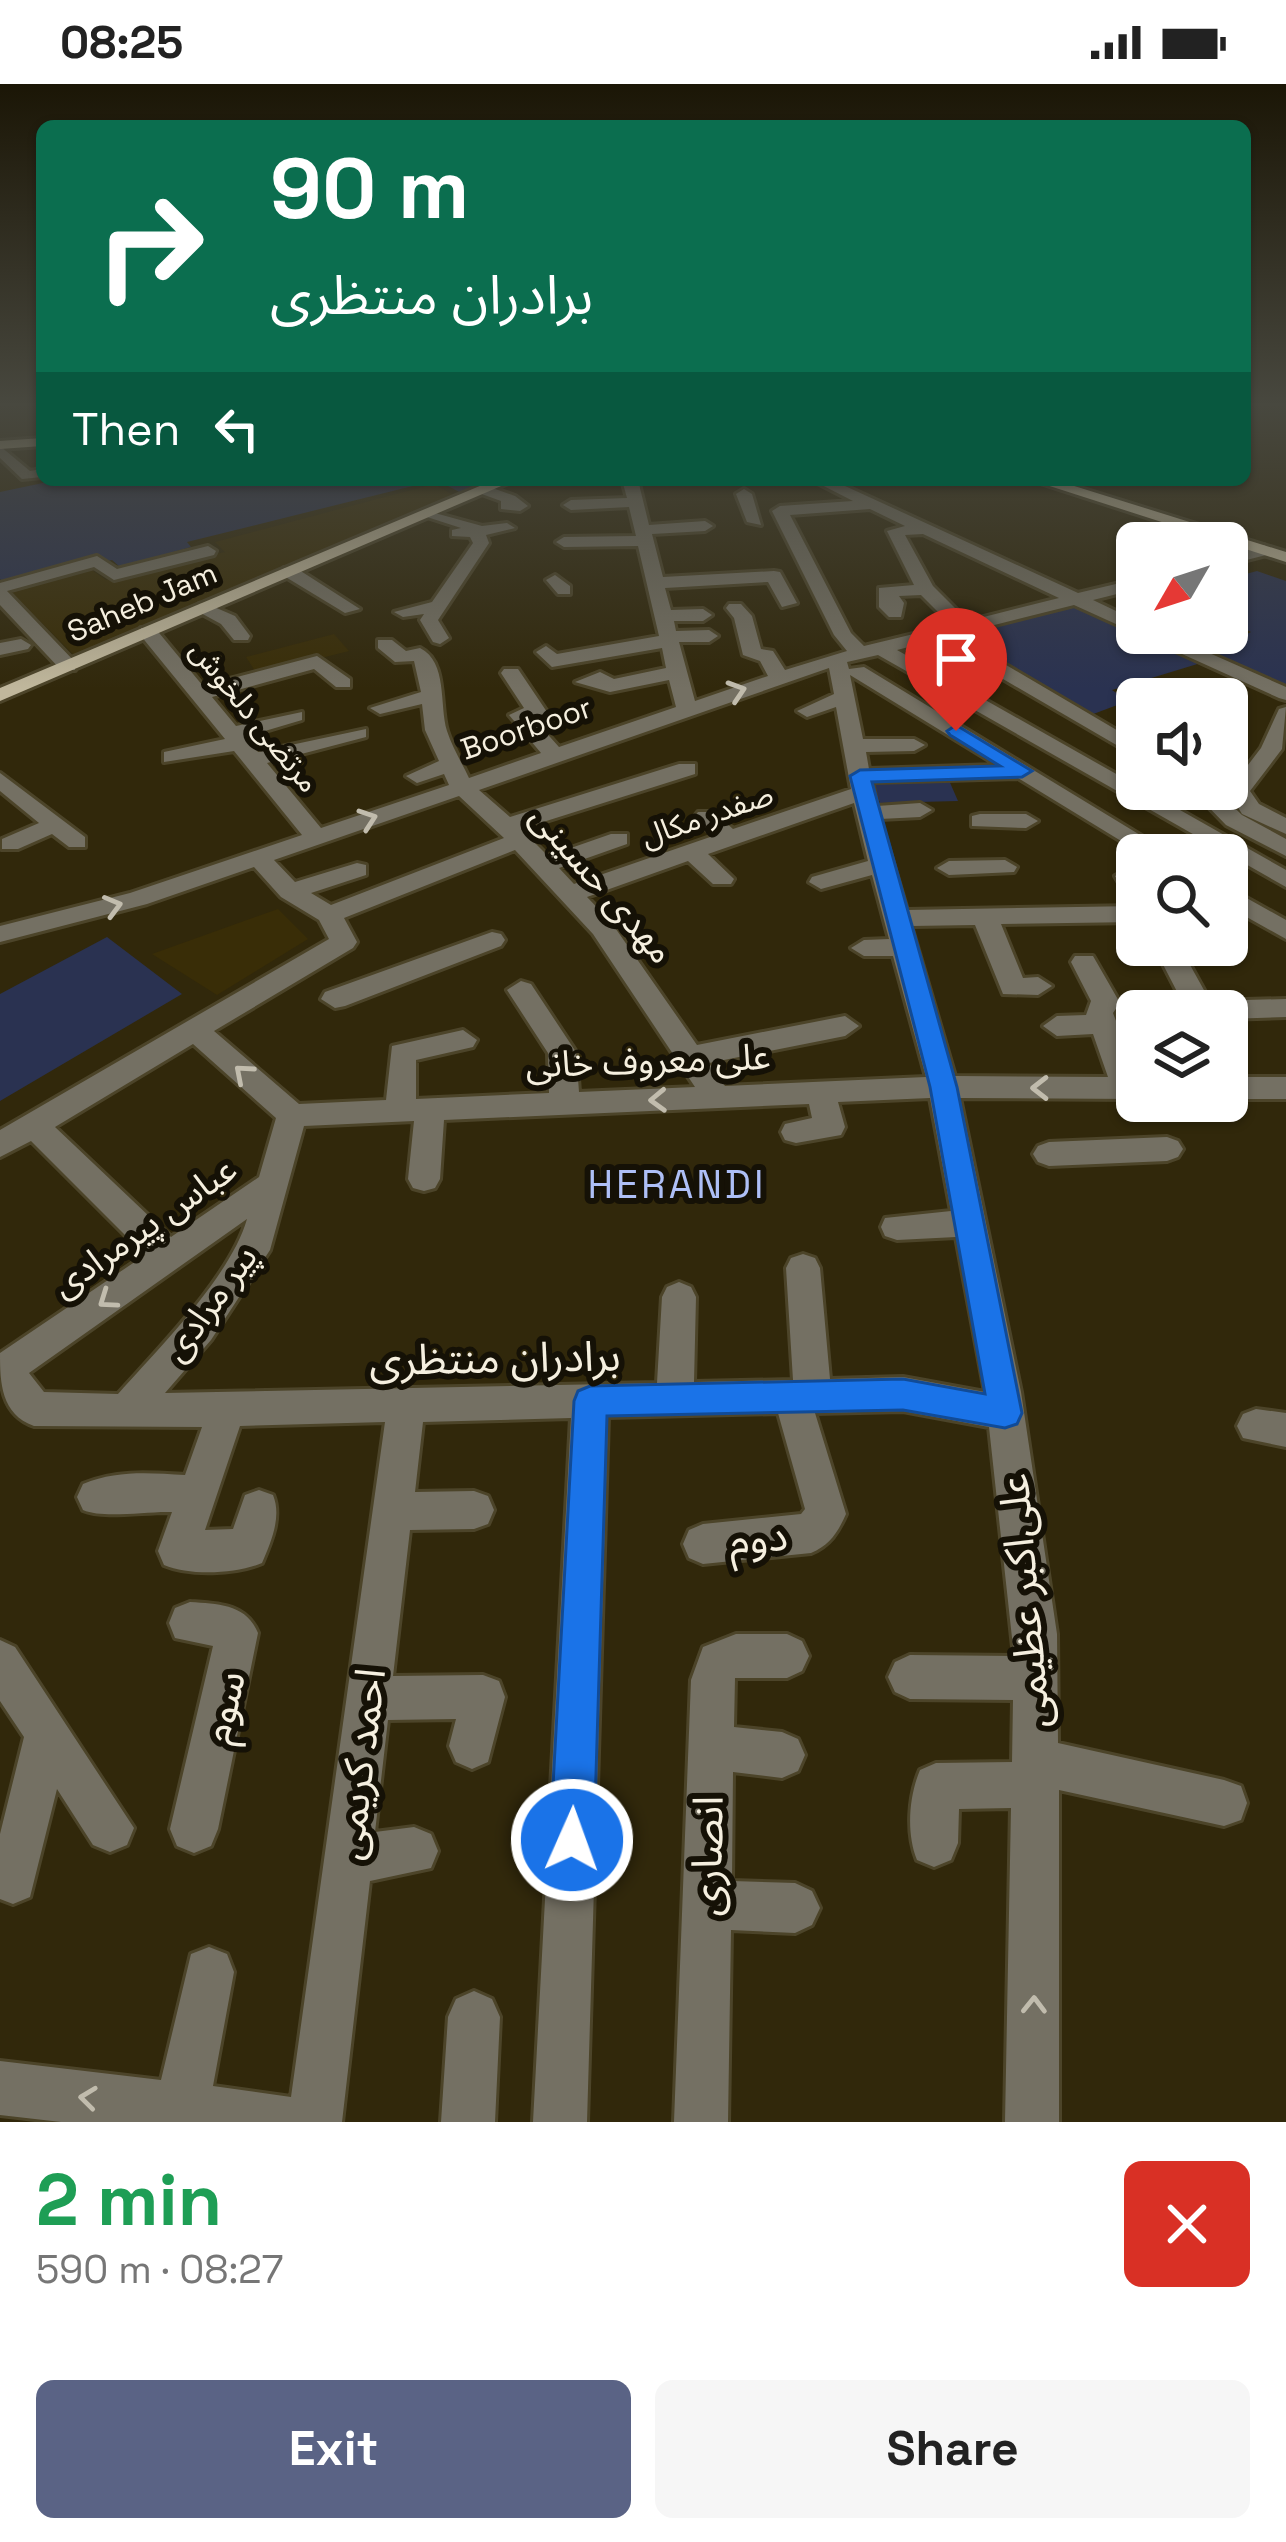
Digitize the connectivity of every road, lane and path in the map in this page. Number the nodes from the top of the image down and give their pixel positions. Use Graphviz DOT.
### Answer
graph roads {
  1 [pos="463,499"];
  2 [pos="509,499"];
  3 [pos="634,499"];
  4 [pos="745,499"];
  5 [pos="863,499"];
  6 [pos="1100,499"];
  7 [pos="874,504"];
  8 [pos="571,505"];
  9 [pos="520,506"];
  10 [pos="780,511"];
  11 [pos="430,513"];
  12 [pos="598,518"];
  13 [pos="639,522"];
  14 [pos="705,526"];
  15 [pos="507,528"];
  16 [pos="932,529"];
  17 [pos="477,539"];
  18 [pos="450,542"];
  19 [pos="564,542"];
  20 [pos="1264,550"];
  21 [pos="208,551"];
  22 [pos="1248,554"];
  23 [pos="1286,557"];
  24 [pos="753,559"];
  25 [pos="722,570"];
  26 [pos="290,572"];
  27 [pos="887,582"];
  28 [pos="654,583"];
  29 [pos="923,584"];
  30 [pos="0,591"];
  31 [pos="1116,591"];
  32 [pos="755,599"];
  33 [pos="1078,600"];
  34 [pos="791,601"];
  35 [pos="825,603"];
  36 [pos="433,604"];
  37 [pos="206,608"];
  38 [pos="735,608"];
  39 [pos="351,609"];
  40 [pos="896,613"];
  41 [pos="703,615"];
  42 [pos="405,616"];
  43 [pos="662,616"];
  44 [pos="1116,618"];
  45 [pos="0,622"];
  46 [pos="965,628"];
  47 [pos="148,632"];
  48 [pos="940,634"];
  49 [pos="241,636"];
  50 [pos="709,636"];
  51 [pos="440,638"];
  52 [pos="669,639"];
  53 [pos="385,644"];
  54 [pos="10,647"];
  55 [pos="546,652"];
  56 [pos="1194,654"];
  57 [pos="847,658"];
  58 [pos="58,670"];
  59 [pos="676,672"];
  60 [pos="511,673"];
  61 [pos="435,674"];
  62 [pos="779,678"];
  63 [pos="343,682"];
  64 [pos="585,682"];
  65 [pos="1276,691"];
  66 [pos="198,694"];
  67 [pos="0,695"];
  68 [pos="845,697"];
  69 [pos="380,708"];
  70 [pos="686,708"];
  71 [pos="1286,709"];
  72 [pos="1114,710"];
  73 [pos="807,711"];
  74 [pos="295,716"];
  75 [pos="1086,722"];
  76 [pos="359,733"];
  77 [pos="1114,737"];
  78 [pos="914,745"];
  79 [pos="241,746"];
  80 [pos="854,746"];
  81 [pos="1064,753"];
  82 [pos="553,754"];
  83 [pos="1286,756"];
  84 [pos="172,757"];
  85 [pos="686,769"];
  86 [pos="1022,771"];
  87 [pos="456,775"];
  88 [pos="417,776"];
  89 [pos="1248,778"];
  90 [pos="0,780"];
  91 [pos="864,794"];
  92 [pos="407,805"];
  93 [pos="1248,806"];
  94 [pos="920,810"];
  95 [pos="1224,810"];
  96 [pos="706,817"];
  97 [pos="1177,818"];
  98 [pos="56,824"];
  99 [pos="1286,824"];
  100 [pos="428,826"];
  101 [pos="513,833"];
  102 [pos="1126,834"];
  103 [pos="1147,834"];
  104 [pos="316,837"];
  105 [pos="620,839"];
  106 [pos="729,839"];
  107 [pos="996,840"];
  108 [pos="77,842"];
  109 [pos="10,844"];
  110 [pos="1286,849"];
  111 [pos="692,852"];
  112 [pos="258,857"];
  113 [pos="882,865"];
  114 [pos="543,866"];
  115 [pos="949,868"];
  116 [pos="357,870"];
  117 [pos="722,879"];
  118 [pos="1286,880"];
  119 [pos="820,882"];
  120 [pos="290,892"];
  121 [pos="570,894"];
  122 [pos="1248,908"];
  123 [pos="1116,914"];
  124 [pos="329,915"];
  125 [pos="985,917"];
  126 [pos="896,919"];
  127 [pos="1286,931"];
  128 [pos="0,934"];
  129 [pos="492,940"];
  130 [pos="863,948"];
  131 [pos="901,956"];
  132 [pos="1084,962"];
  133 [pos="1038,986"];
  134 [pos="521,990"];
  135 [pos="335,999"];
  136 [pos="1286,1008"];
  137 [pos="1248,1009"];
  138 [pos="1102,1024"];
  139 [pos="845,1026"];
  140 [pos="1057,1026"];
  141 [pos="195,1030"];
  142 [pos="463,1040"];
  143 [pos="1116,1054"];
  144 [pos="692,1056"];
  145 [pos="1248,1082"];
  146 [pos="943,1087"];
  147 [pos="1116,1088"];
  148 [pos="1286,1088"];
  149 [pos="821,1093"];
  150 [pos="718,1097"];
  151 [pos="566,1103"];
  152 [pos="416,1110"];
  153 [pos="292,1115"];
  154 [pos="34,1125"];
  155 [pos="796,1132"];
  156 [pos="0,1145"];
  157 [pos="1167,1149"];
  158 [pos="1049,1154"];
  159 [pos="424,1179"];
  160 [pos="272,1185"];
  161 [pos="969,1223"];
  162 [pos="897,1227"];
  163 [pos="169,1257"];
  164 [pos="803,1268"];
  165 [pos="679,1297"];
  166 [pos="2,1371"];
  167 [pos="802,1397"];
  168 [pos="675,1400"];
  169 [pos="590,1401"];
  170 [pos="406,1406"];
  171 [pos="227,1409"];
  172 [pos="127,1410"];
  173 [pos="1005,1413"];
  174 [pos="198,1494"];
  175 [pos="97,1497"];
  176 [pos="260,1509"];
  177 [pos="474,1510"];
  178 [pos="392,1511"];
  179 [pos="704,1544"];
  180 [pos="190,1623"];
  181 [pos="787,1656"];
  182 [pos="0,1662"];
  183 [pos="910,1677"];
  184 [pos="1036,1678"];
  185 [pos="368,1698"];
  186 [pos="47,1734"];
  187 [pos="472,1746"];
  188 [pos="709,1747"];
  189 [pos="782,1755"];
  190 [pos="1038,1774"];
  191 [pos="1224,1803"];
  192 [pos="110,1828"];
  193 [pos="194,1828"];
  194 [pos="934,1843"];
  195 [pos="414,1851"];
  196 [pos="347,1861"];
  197 [pos="13,1880"];
  198 [pos="706,1905"];
  199 [pos="795,1908"];
  200 [pos="209,1972"];
  201 [pos="474,2018"];
  202 [pos="0,2088"];
  203 [pos="164,2113"];
  204 [pos="287,2122"];
  205 [pos="315,2122"];
  206 [pos="468,2122"];
  207 [pos="560,2122"];
  208 [pos="701,2122"];
  209 [pos="1032,2122"];
  1 -- 11 [label="main road, Saheb Jam"];
  2 -- 9 [label="street"];
  3 -- 13 [label="street"];
  4 -- 10 [label="street"];
  5 -- 7 [label="street"];
  6 -- 20 [label="main road"];
  7 -- 10 [label="street"];
  7 -- 16 [label="street"];
  8 -- 13 [label="street"];
  10 -- 35 [label="street"];
  11 -- 17 [label="street"];
  11 -- 26 [label="main road, Saheb Jam"];
  12 -- 13 [label="street"];
  13 -- 14 [label="street"];
  13 -- 19 [label="street"];
  13 -- 28 [label="street"];
  15 -- 17 [label="street"];
  16 -- 29 [label="street"];
  16 -- 33 [label="street"];
  17 -- 18 [label="street"];
  17 -- 36 [label="street"];
  20 -- 22 [label="street"];
  20 -- 23 [label="main road"];
  21 -- 30 [label="street"];
  24 -- 25 [label="street"];
  25 -- 28 [label="street"];
  25 -- 34 [label="street"];
  26 -- 37 [label="main road, Saheb Jam"];
  26 -- 39 [label="street"];
  27 -- 29 [label="street"];
  28 -- 43 [label="street"];
  29 -- 40 [label="street"];
  29 -- 46 [label="street"];
  30 -- 58 [label="street"];
  31 -- 33 [label="street, Boorboor"];
  32 -- 34 [label="street"];
  33 -- 44 [label="street"];
  33 -- 46 [label="street, Boorboor"];
  34 -- 35 [label="street"];
  35 -- 57 [label="street"];
  36 -- 42 [label="street"];
  36 -- 51 [label="street"];
  37 -- 47 [label="main road, Saheb Jam"];
  37 -- 49 [label="street"];
  38 -- 62 [label="street"];
  41 -- 43 [label="street"];
  43 -- 52 [label="street"];
  45 -- 54 [label="street"];
  46 -- 48 [label="street, Boorboor"];
  47 -- 58 [label="main road, Saheb Jam"];
  47 -- 66 [label="street, مرتضی دلخوش"];
  48 -- 57 [label="street, Boorboor"];
  48 -- 75 [label="street"];
  50 -- 52 [label="street"];
  52 -- 55 [label="street"];
  52 -- 59 [label="street"];
  53 -- 61 [label="street"];
  54 -- 58 [label="street"];
  56 -- 65 [label="street"];
  57 -- 62 [label="street, Boorboor"];
  57 -- 68 [label="street, علی‌اکبر عظیمی"];
  57 -- 81 [label="street"];
  57 -- 86 [label="street"];
  58 -- 67 [label="main road, Saheb Jam"];
  59 -- 64 [label="street"];
  59 -- 70 [label="street"];
  60 -- 82 [label="street"];
  61 -- 69 [label="street"];
  61 -- 87 [label="street"];
  70 -- 62 [label="street, Boorboor, one-way"];
  63 -- 66 [label="street"];
  65 -- 71 [label="street"];
  66 -- 79 [label="street, مرتضی دلخوش"];
  68 -- 73 [label="street"];
  68 -- 80 [label="street, علی‌اکبر عظیمی"];
  70 -- 82 [label="street, Boorboor"];
  71 -- 89 [label="street"];
  72 -- 75 [label="street"];
  74 -- 79 [label="street"];
  75 -- 77 [label="street"];
  76 -- 79 [label="street"];
  78 -- 80 [label="street"];
  79 -- 84 [label="street"];
  79 -- 104 [label="street, مرتضی دلخوش"];
  80 -- 91 [label="street, علی‌اکبر عظیمی"];
  81 -- 86 [label="street"];
  81 -- 97 [label="street"];
  82 -- 87 [label="street, Boorboor"];
  83 -- 99 [label="street"];
  85 -- 101 [label="street"];
  86 -- 91 [label="street"];
  86 -- 102 [label="street"];
  87 -- 88 [label="street"];
  87 -- 92 [label="street, Boorboor"];
  87 -- 101 [label="street, مهدی حسینی"];
  90 -- 98 [label="street"];
  91 -- 94 [label="street"];
  91 -- 106 [label="street, صفدر مکال"];
  91 -- 113 [label="street, علی‌اکبر عظیمی"];
  92 -- 100 [label="street"];
  104 -- 92 [label="street, Boorboor, one-way"];
  93 -- 99 [label="street"];
  95 -- 110 [label="street"];
  96 -- 106 [label="street"];
  97 -- 103 [label="street"];
  97 -- 118 [label="street"];
  98 -- 108 [label="street"];
  98 -- 109 [label="street"];
  101 -- 114 [label="street, مهدی حسینی"];
  101 -- 124 [label="street"];
  104 -- 112 [label="street, Boorboor"];
  105 -- 114 [label="street"];
  106 -- 111 [label="street, صفدر مکال"];
  107 -- 115 [label="street"];
  111 -- 117 [label="street"];
  111 -- 121 [label="street, صفدر مکال"];
  112 -- 120 [label="street"];
  128 -- 112 [label="street, Boorboor, one-way"];
  113 -- 119 [label="street"];
  113 -- 126 [label="street, علی‌اکبر عظیمی"];
  114 -- 121 [label="street, مهدی حسینی"];
  116 -- 120 [label="street"];
  120 -- 124 [label="street"];
  121 -- 144 [label="street, مهدی حسینی"];
  122 -- 127 [label="street"];
  123 -- 125 [label="street"];
  124 -- 141 [label="street"];
  125 -- 126 [label="street"];
  125 -- 133 [label="street"];
  126 -- 131 [label="street, علی‌اکبر عظیمی"];
  129 -- 135 [label="street"];
  130 -- 131 [label="street"];
  131 -- 146 [label="street, علی‌اکبر عظیمی"];
  132 -- 138 [label="street"];
  134 -- 151 [label="street"];
  136 -- 137 [label="street"];
  138 -- 140 [label="street"];
  138 -- 143 [label="street"];
  139 -- 144 [label="street"];
  153 -- 141 [label="street, one-way"];
  141 -- 154 [label="street"];
  142 -- 152 [label="street"];
  144 -- 150 [label="street, مهدی حسینی"];
  145 -- 148 [label="street"];
  147 -- 146 [label="street, علی معروف خانی, one-way"];
  146 -- 149 [label="street, علی معروف خانی"];
  146 -- 161 [label="street, علی‌اکبر عظیمی"];
  149 -- 150 [label="street, علی معروف خانی"];
  149 -- 155 [label="street"];
  150 -- 151 [label="street, علی معروف خانی, one-way"];
  151 -- 152 [label="street, علی معروف خانی"];
  152 -- 153 [label="street, علی معروف خانی"];
  152 -- 159 [label="street"];
  153 -- 160 [label="street, پیر مرادی"];
  154 -- 156 [label="street"];
  154 -- 163 [label="street"];
  157 -- 158 [label="street"];
  160 -- 163 [label="street, عباس پیرمرادی"];
  160 -- 172 [label="street, پیر مرادی"];
  161 -- 162 [label="street"];
  161 -- 173 [label="street, علی‌اکبر عظیمی"];
  163 -- 166 [label="street, عباس پیرمرادی, one-way"];
  164 -- 167 [label="street"];
  165 -- 168 [label="street"];
  166 -- 172 [label="street, برادران منتظری"];
  167 -- 168 [label="street, برادران منتظری"];
  167 -- 173 [label="street, برادران منتظری"];
  167 -- 179 [label="street, دوم"];
  168 -- 169 [label="street, برادران منتظری"];
  169 -- 170 [label="street, برادران منتظری"];
  169 -- 207 [label="street"];
  170 -- 171 [label="street, برادران منتظری"];
  170 -- 178 [label="street, احمد کریمی"];
  171 -- 172 [label="street, برادران منتظری"];
  171 -- 174 [label="street"];
  173 -- 184 [label="street, علی‌اکبر عظیمی"];
  174 -- 175 [label="street"];
  174 -- 176 [label="street"];
  177 -- 178 [label="street"];
  178 -- 185 [label="street, احمد کریمی"];
  180 -- 193 [label="street, سوم"];
  181 -- 188 [label="street, انصاری"];
  182 -- 186 [label="street"];
  183 -- 184 [label="street"];
  184 -- 190 [label="street, علی‌اکبر عظیمی"];
  185 -- 187 [label="street"];
  185 -- 196 [label="street, احمد کریمی"];
  186 -- 192 [label="street"];
  186 -- 197 [label="street"];
  188 -- 189 [label="street"];
  188 -- 198 [label="street, انصاری"];
  190 -- 191 [label="street"];
  190 -- 194 [label="street"];
  209 -- 190 [label="street, علی‌اکبر عظیمی, one-way"];
  195 -- 196 [label="street"];
  196 -- 205 [label="street, احمد کریمی"];
  198 -- 199 [label="street"];
  198 -- 208 [label="street, انصاری"];
  200 -- 203 [label="street"];
  201 -- 206 [label="street"];
  203 -- 202 [label="street, one-way"];
  203 -- 204 [label="street"];
}
